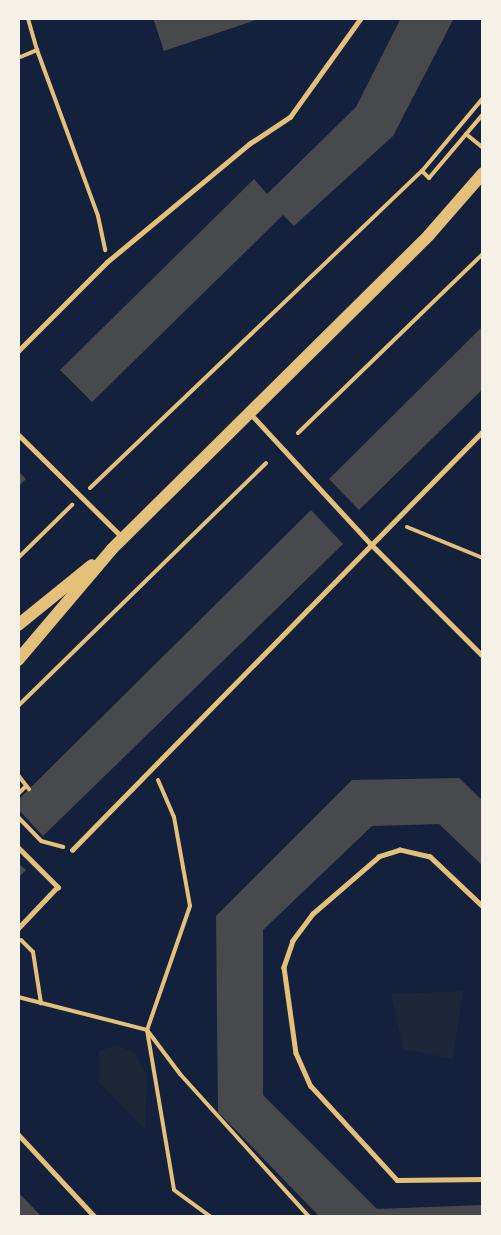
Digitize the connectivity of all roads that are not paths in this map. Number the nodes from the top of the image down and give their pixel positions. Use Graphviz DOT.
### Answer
graph roads {
  1 [pos="361,18"];
  2 [pos="483,173"];
  3 [pos="18,351"];
  4 [pos="248,411"];
  5 [pos="483,431"];
  6 [pos="18,434"];
  7 [pos="123,538"];
  8 [pos="370,543"];
  9 [pos="112,549"];
  10 [pos="18,626"];
  11 [pos="483,656"];
  12 [pos="18,660"];
  13 [pos="18,847"];
  14 [pos="72,850"];
  15 [pos="483,908"];
  16 [pos="18,928"];
  17 [pos="18,1134"];
  18 [pos="483,1179"];
  19 [pos="95,1217"];
  1 -- 3 [label="lane"];
  2 -- 4 [label="main road"];
  4 -- 7 [label="main road"];
  4 -- 8 [label="lane"];
  5 -- 8 [label="lane"];
  6 -- 7 [label="lane"];
  7 -- 9 [label="main road"];
  8 -- 11 [label="lane"];
  8 -- 14 [label="lane"];
  9 -- 10 [label="main road"];
  9 -- 12 [label="main road"];
  13 -- 16 [label="lane"];
  15 -- 18 [label="lane"];
  17 -- 19 [label="lane"];
}
